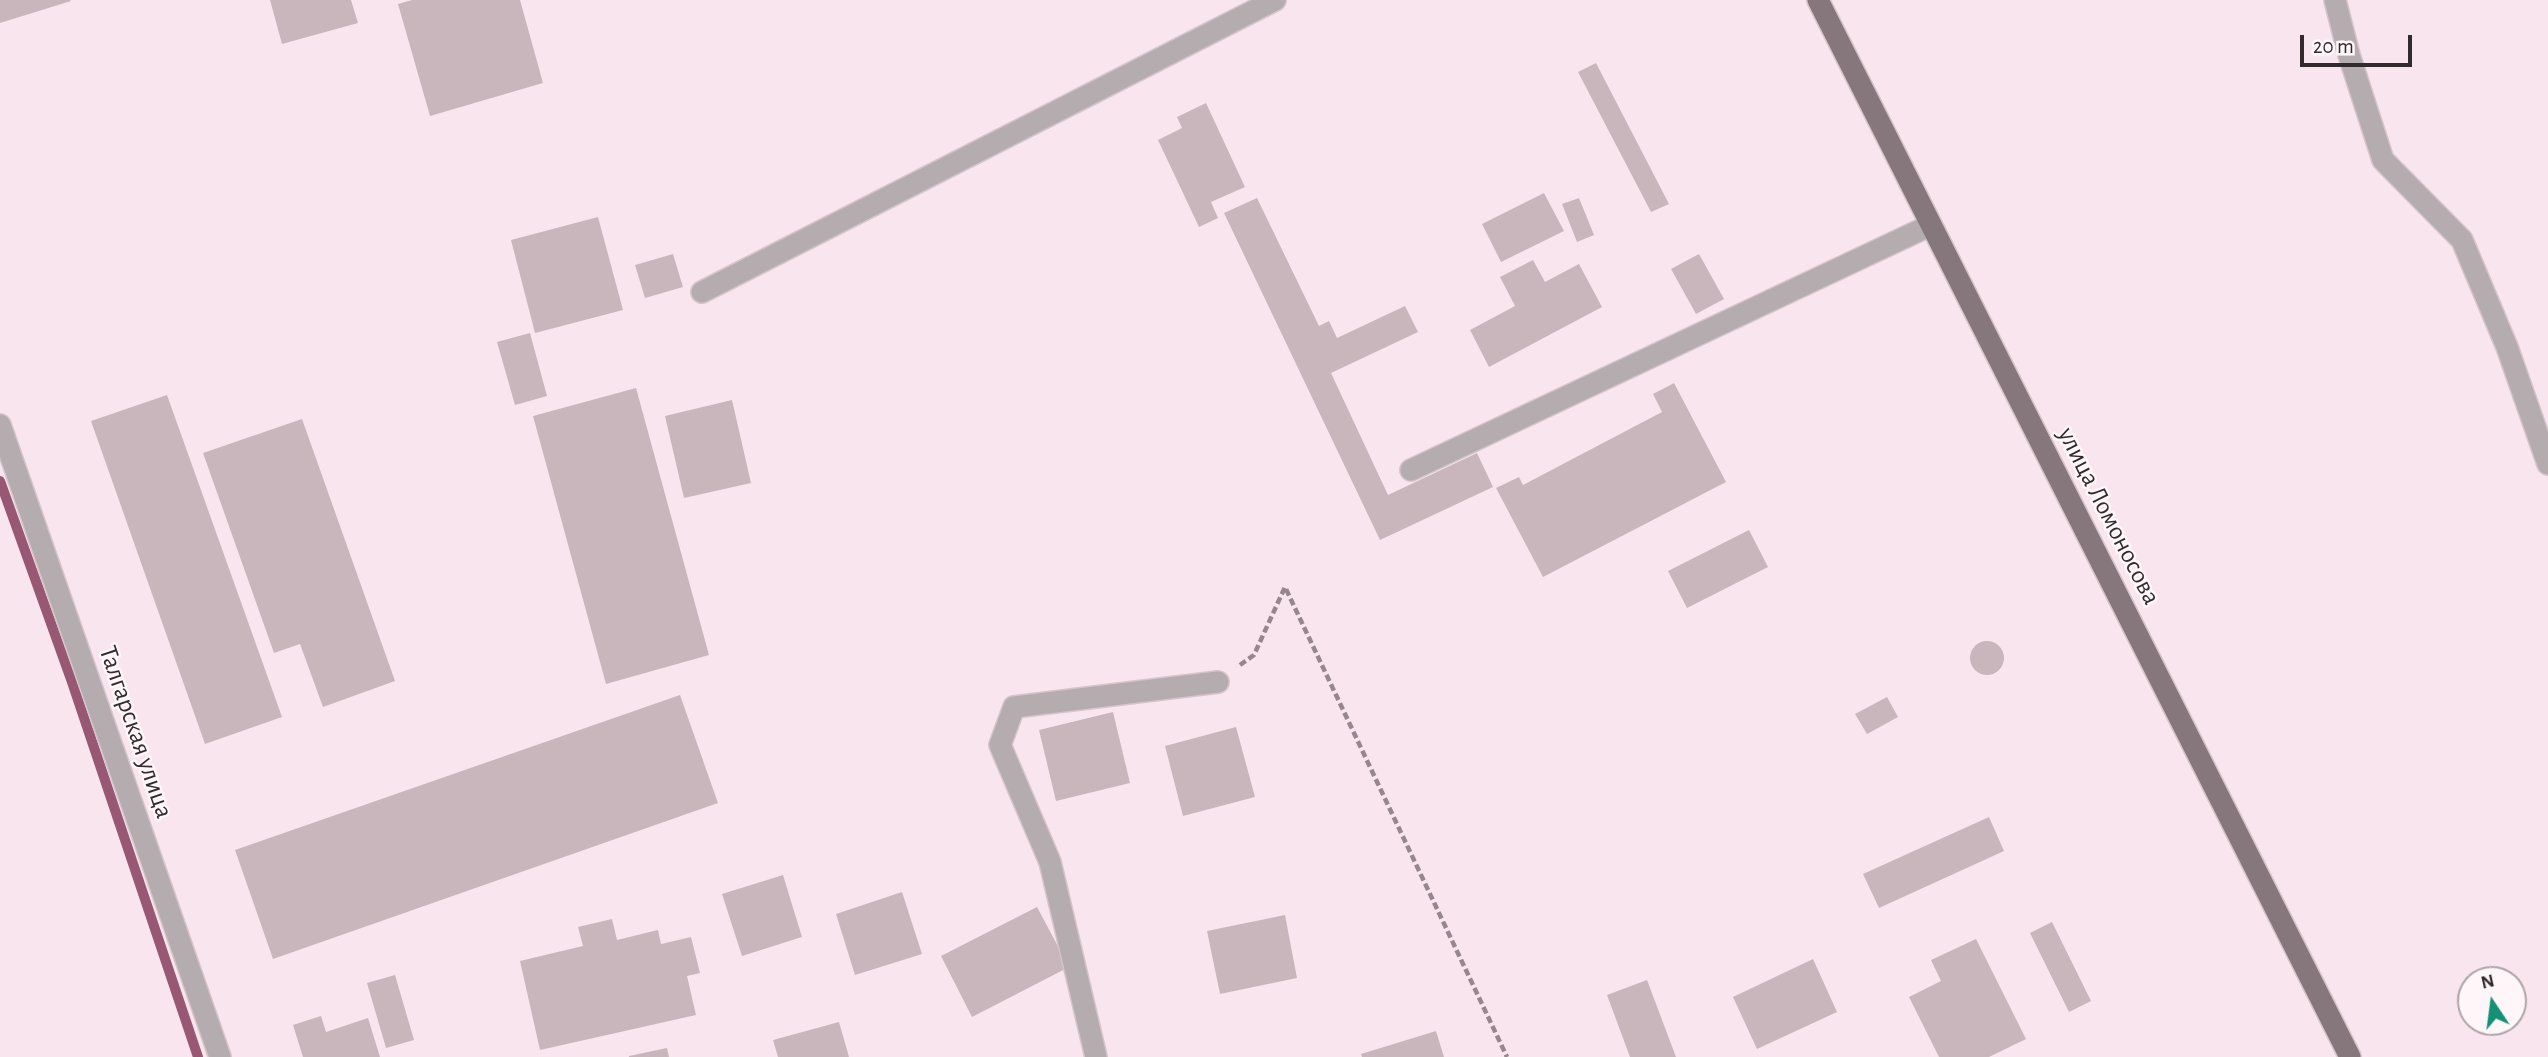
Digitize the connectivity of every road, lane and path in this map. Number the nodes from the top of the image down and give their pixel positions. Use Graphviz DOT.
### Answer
graph roads {
  1 [pos="1275,0"];
  2 [pos="1818,0"];
  3 [pos="2335,0"];
  4 [pos="1931,225"];
  5 [pos="702,292"];
  6 [pos="0,425"];
  7 [pos="2548,464"];
  8 [pos="1411,470"];
  9 [pos="1218,681"];
  10 [pos="220,1057"];
  11 [pos="1096,1057"];
  12 [pos="1507,1057"];
  13 [pos="2350,1057"];
  1 -- 5 [label="street"];
  2 -- 4 [label="main road, улица Ломоносова"];
  3 -- 7 [label="street"];
  4 -- 8 [label="street"];
  4 -- 13 [label="main road, улица Ломоносова"];
  6 -- 10 [label="street, Талгарская улица"];
  9 -- 11 [label="street"];
  9 -- 12 [label="path"];
}
